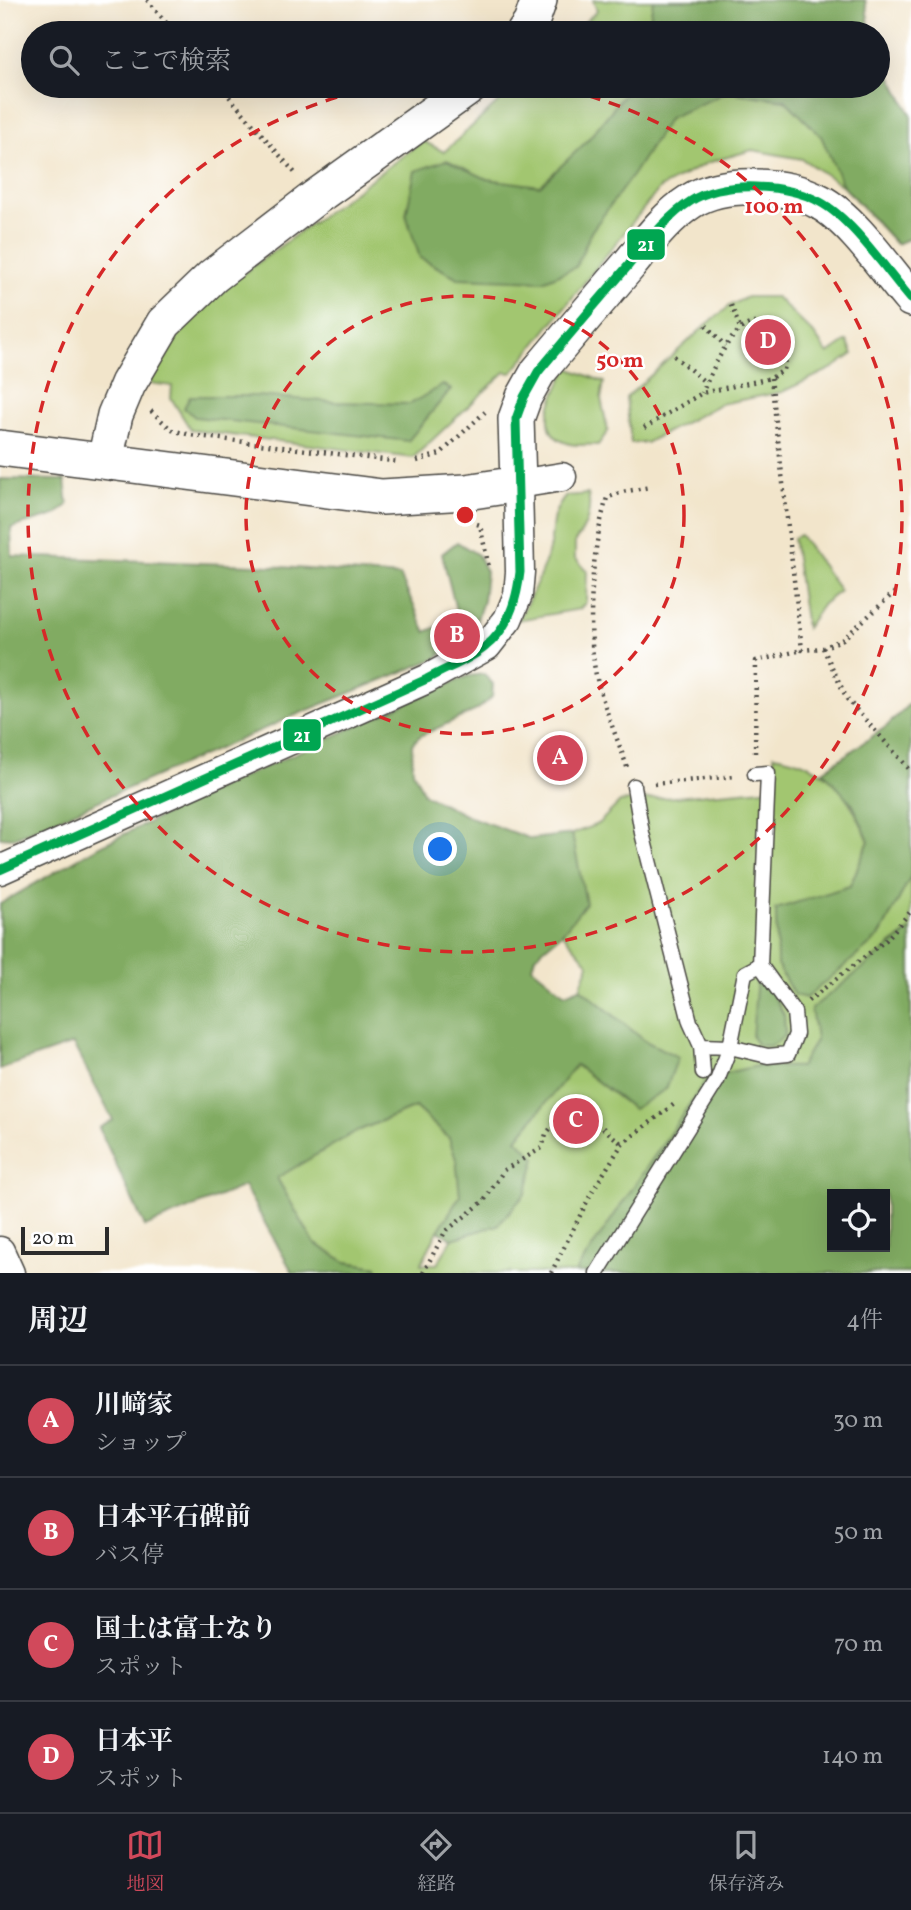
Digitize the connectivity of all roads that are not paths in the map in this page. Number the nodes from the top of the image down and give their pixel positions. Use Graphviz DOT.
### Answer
graph roads {
  1 [pos="539,0"];
  2 [pos="532,21"];
  3 [pos="454,98"];
  4 [pos="911,299"];
  5 [pos="0,448"];
  6 [pos="105,460"];
  7 [pos="562,477"];
  8 [pos="518,484"];
  9 [pos="755,774"];
  10 [pos="634,786"];
  11 [pos="0,870"];
  12 [pos="760,965"];
  13 [pos="701,1046"];
  14 [pos="730,1047"];
  15 [pos="703,1073"];
  16 [pos="0,1251"];
  17 [pos="10,1273"];
  18 [pos="597,1273"];
  1 -- 2 [label="street"];
  3 -- 6 [label="street"];
  4 -- 8 [label="street"];
  5 -- 6 [label="street"];
  6 -- 8 [label="street"];
  7 -- 8 [label="street"];
  8 -- 11 [label="street"];
  9 -- 12 [label="lane"];
  10 -- 13 [label="lane"];
  12 -- 14 [label="lane"];
  12 -- 14 [label="lane"];
  13 -- 14 [label="lane"];
  13 -- 15 [label="lane"];
  14 -- 18 [label="lane"];
  16 -- 17 [label="street"];
}
